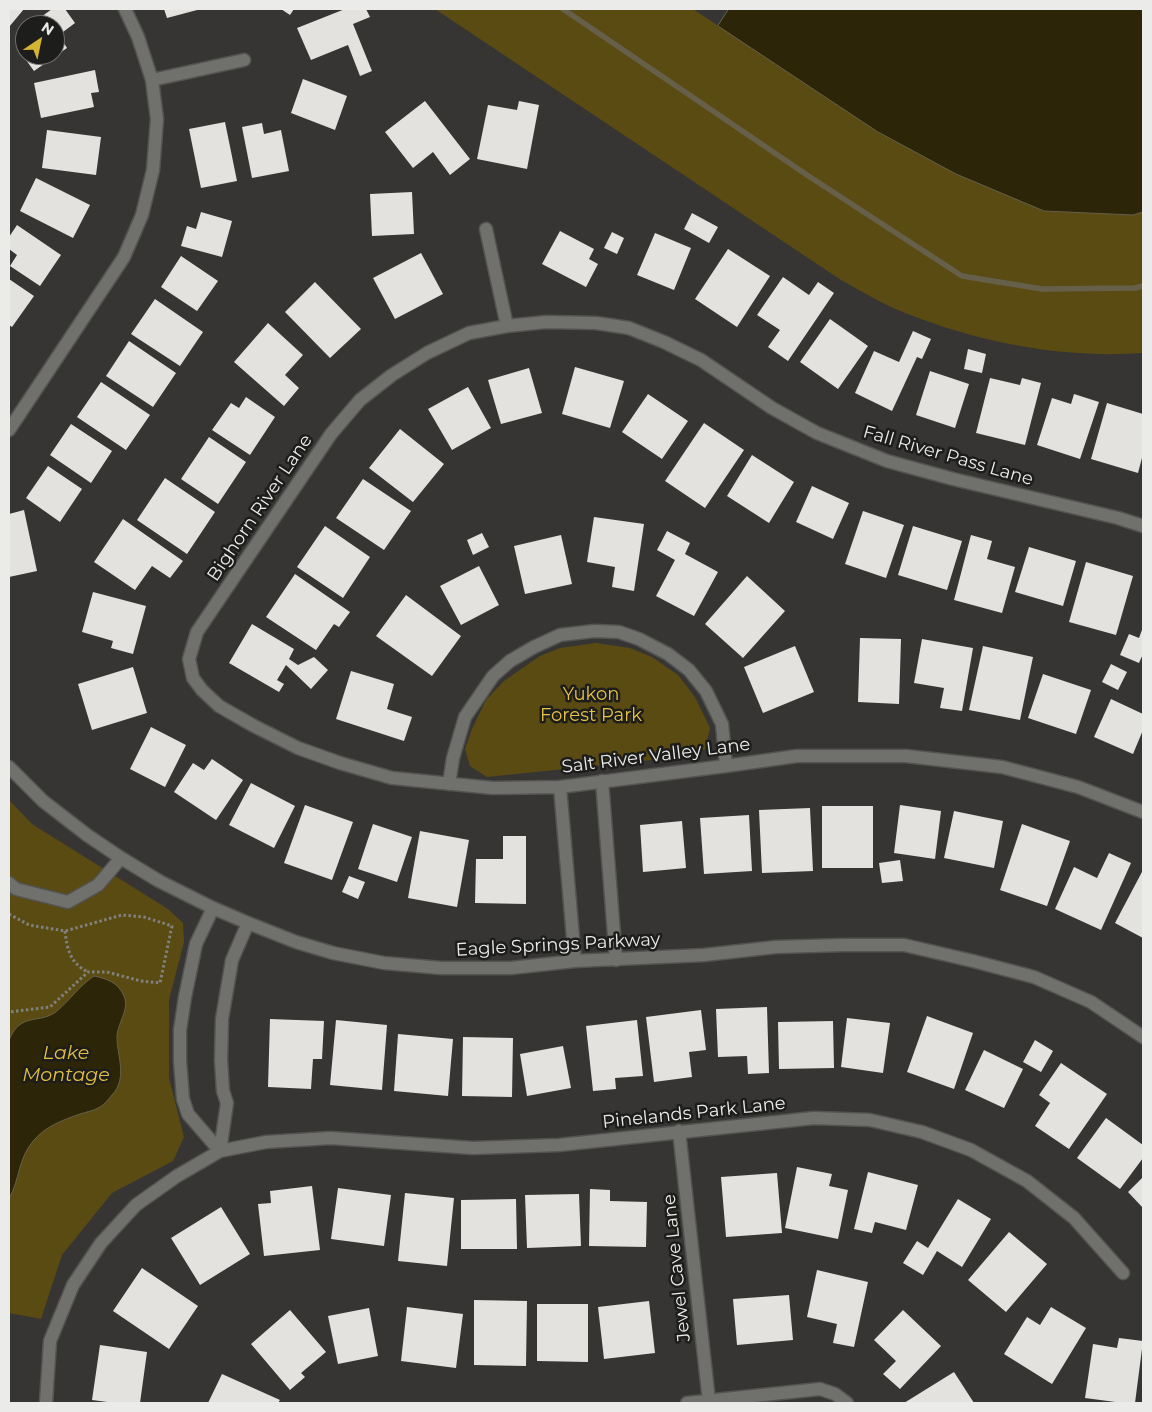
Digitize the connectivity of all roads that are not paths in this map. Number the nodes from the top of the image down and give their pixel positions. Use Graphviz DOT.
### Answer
graph roads {
  1 [pos="125,9"];
  2 [pos="244,60"];
  3 [pos="152,80"];
  4 [pos="486,230"];
  5 [pos="507,326"];
  6 [pos="392,374"];
  7 [pos="9,430"];
  8 [pos="1143,526"];
  9 [pos="193,678"];
  10 [pos="726,766"];
  11 [pos="9,767"];
  12 [pos="602,781"];
  13 [pos="450,784"];
  14 [pos="560,787"];
  15 [pos="1143,812"];
  16 [pos="121,858"];
  17 [pos="9,883"];
  18 [pos="213,908"];
  19 [pos="248,923"];
  20 [pos="616,960"];
  21 [pos="575,961"];
  22 [pos="1143,1037"];
  23 [pos="679,1131"];
  24 [pos="220,1151"];
  25 [pos="1123,1273"];
  26 [pos="709,1401"];
  27 [pos="46,1403"];
  28 [pos="687,1403"];
  29 [pos="847,1403"];
  1 -- 3 [label="street"];
  2 -- 3 [label="street"];
  3 -- 7 [label="street"];
  4 -- 5 [label="street"];
  5 -- 6 [label="street, Fall River Pass Lane"];
  5 -- 8 [label="street, Fall River Pass Lane"];
  6 -- 9 [label="street, Bighorn River Lane"];
  9 -- 13 [label="street, Salt River Valley Lane"];
  10 -- 12 [label="street, Salt River Valley Lane"];
  10 -- 13 [label="street"];
  10 -- 15 [label="street, Salt River Valley Lane"];
  11 -- 16 [label="street, Eagle Springs Parkway"];
  12 -- 14 [label="street, Salt River Valley Lane"];
  12 -- 20 [label="street"];
  13 -- 14 [label="street, Salt River Valley Lane"];
  14 -- 21 [label="street"];
  16 -- 17 [label="street"];
  16 -- 18 [label="street, Eagle Springs Parkway"];
  18 -- 19 [label="street, Eagle Springs Parkway"];
  18 -- 24 [label="street"];
  19 -- 21 [label="street, Eagle Springs Parkway"];
  19 -- 24 [label="street"];
  20 -- 21 [label="street, Eagle Springs Parkway"];
  20 -- 22 [label="street, Eagle Springs Parkway"];
  23 -- 24 [label="street, Pinelands Park Lane"];
  23 -- 25 [label="street, Pinelands Park Lane"];
  23 -- 26 [label="street, Jewel Cave Lane"];
  24 -- 27 [label="street, Pinelands Park Lane"];
  26 -- 28 [label="street"];
  26 -- 29 [label="street"];
}
